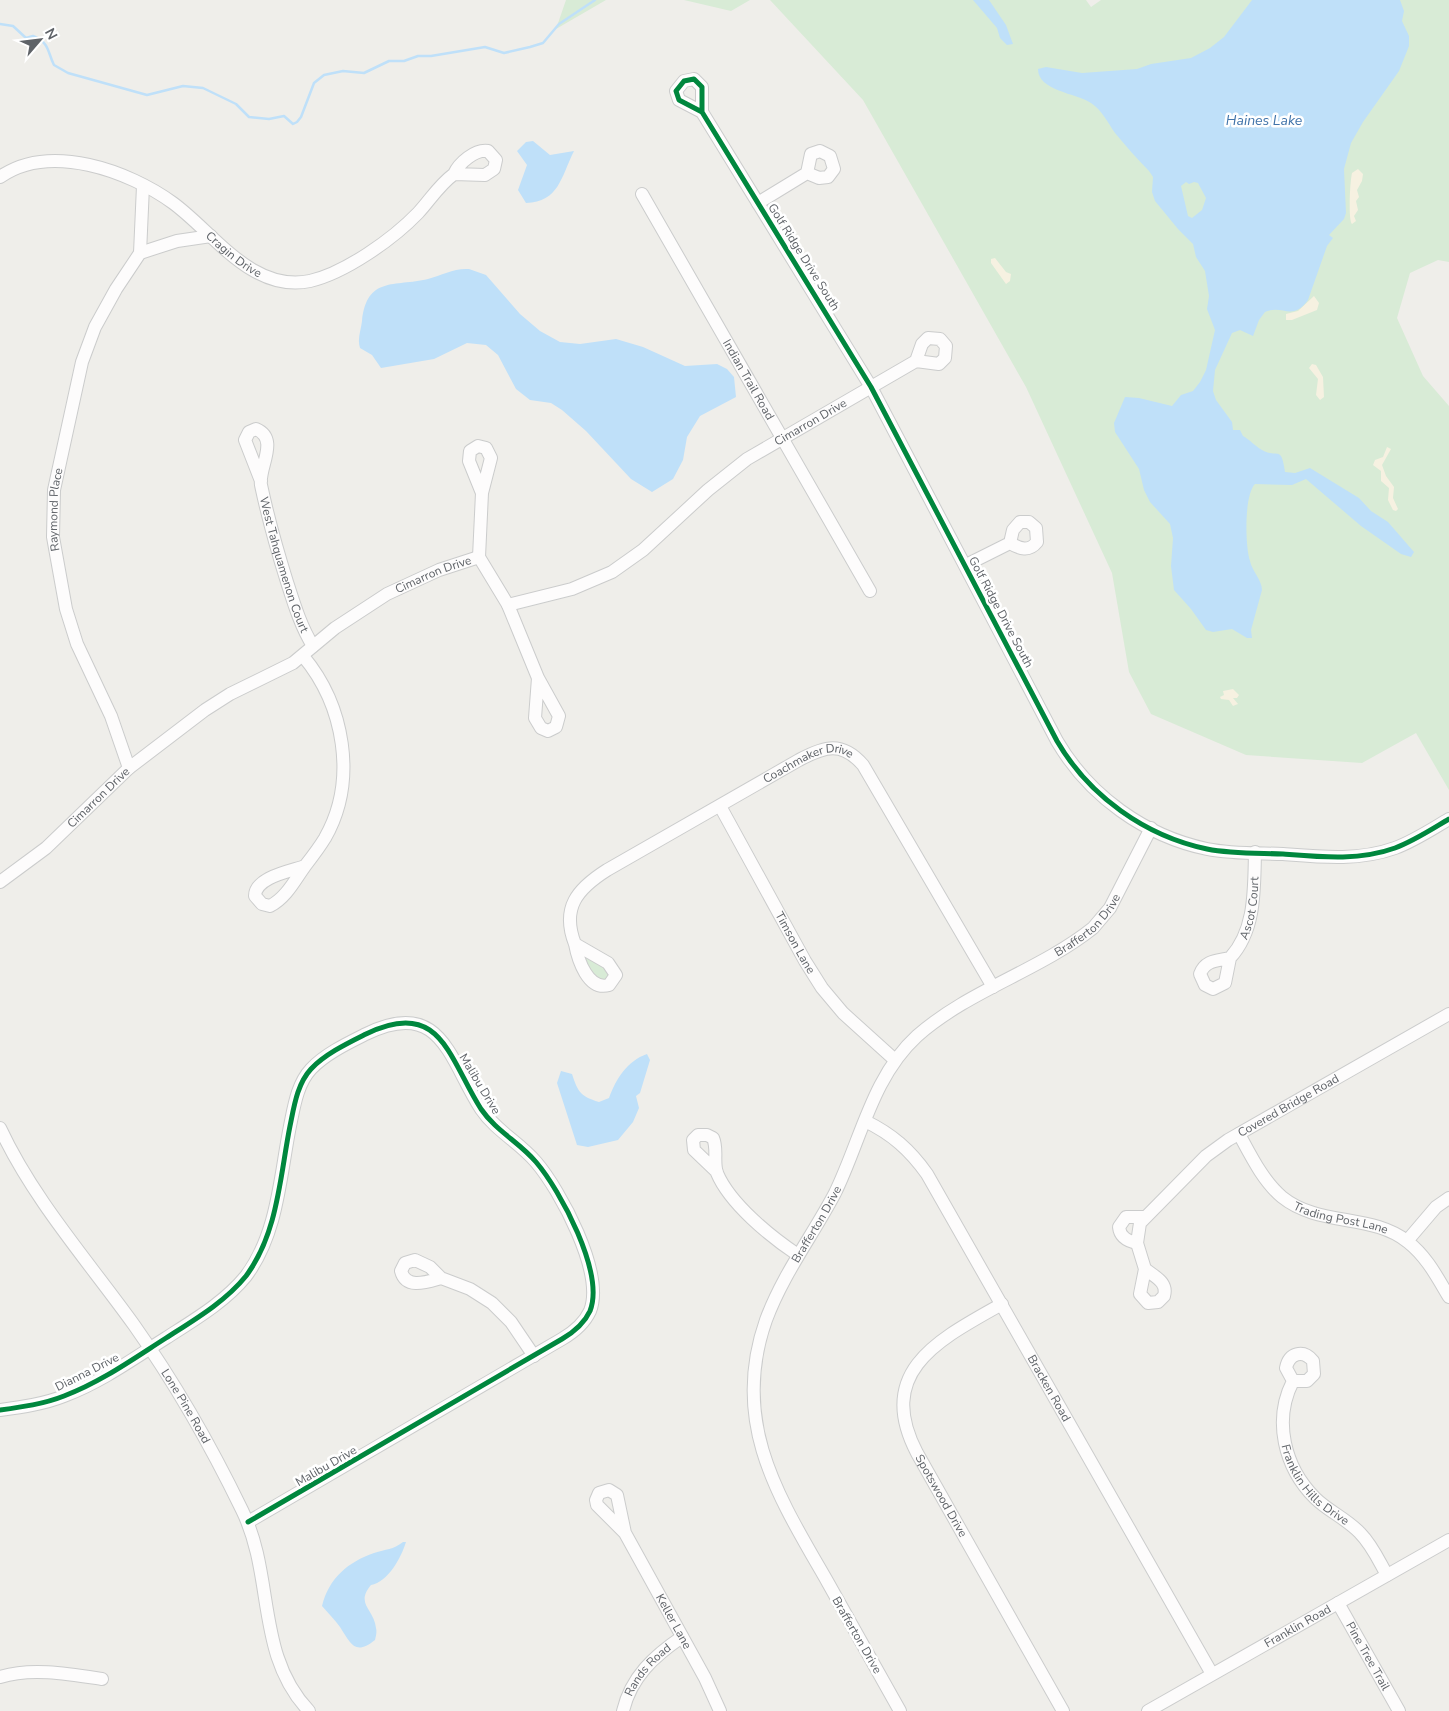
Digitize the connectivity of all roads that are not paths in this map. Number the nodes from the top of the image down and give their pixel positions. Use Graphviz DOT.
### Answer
graph roads {
  1 [pos="702,112"];
  2 [pos="807,173"];
  3 [pos="454,174"];
  4 [pos="0,177"];
  5 [pos="143,186"];
  6 [pos="642,194"];
  7 [pos="758,203"];
  8 [pos="211,236"];
  9 [pos="140,253"];
  10 [pos="916,361"];
  11 [pos="871,387"];
  12 [pos="782,438"];
  13 [pos="261,481"];
  14 [pos="482,494"];
  15 [pos="1010,543"];
  16 [pos="479,557"];
  17 [pos="966,565"];
  18 [pos="870,591"];
  19 [pos="508,605"];
  20 [pos="313,646"];
  21 [pos="303,656"];
  22 [pos="538,678"];
  23 [pos="129,768"];
  24 [pos="720,806"];
  25 [pos="1449,819"];
  26 [pos="1151,828"];
  27 [pos="1255,852"];
  28 [pos="305,866"];
  29 [pos="0,882"];
  30 [pos="576,944"];
  31 [pos="1230,958"];
  32 [pos="993,987"];
  33 [pos="1449,1014"];
  34 [pos="895,1060"];
  35 [pos="865,1121"];
  36 [pos="0,1128"];
  37 [pos="1239,1134"];
  38 [pos="717,1172"];
  39 [pos="1449,1198"];
  40 [pos="1144,1217"];
  41 [pos="1407,1241"];
  42 [pos="1137,1243"];
  43 [pos="798,1256"];
  44 [pos="1145,1270"];
  45 [pos="441,1278"];
  46 [pos="1449,1297"];
  47 [pos="1002,1304"];
  48 [pos="150,1348"];
  49 [pos="534,1356"];
  50 [pos="1292,1382"];
  51 [pos="0,1410"];
  52 [pos="248,1522"];
  53 [pos="625,1533"];
  54 [pos="1449,1540"];
  55 [pos="1387,1575"];
  56 [pos="1338,1603"];
  57 [pos="682,1637"];
  58 [pos="1212,1674"];
  59 [pos="0,1677"];
  60 [pos="102,1679"];
  61 [pos="309,1711"];
  62 [pos="623,1711"];
  63 [pos="720,1711"];
  64 [pos="900,1711"];
  65 [pos="1063,1711"];
  66 [pos="1148,1711"];
  67 [pos="1399,1711"];
  1 -- 7 [label="street, Golf Ridge Drive South"];
  2 -- 7 [label="street"];
  3 -- 8 [label="street, Cragin Drive"];
  4 -- 5 [label="street, Cragin Drive"];
  5 -- 8 [label="street, Cragin Drive"];
  5 -- 9 [label="street, Raymond Place"];
  6 -- 12 [label="street, Indian Trail Road"];
  7 -- 11 [label="street, Golf Ridge Drive South"];
  8 -- 9 [label="street"];
  9 -- 23 [label="street, Raymond Place"];
  10 -- 11 [label="street, Cimarron Drive"];
  11 -- 12 [label="street, Cimarron Drive"];
  11 -- 17 [label="street, Golf Ridge Drive South"];
  12 -- 18 [label="street, Indian Trail Road"];
  12 -- 19 [label="street, Cimarron Drive"];
  13 -- 20 [label="street, West Tahquamenon Court"];
  14 -- 16 [label="street"];
  15 -- 17 [label="street"];
  16 -- 19 [label="street, Cimarron Drive"];
  16 -- 20 [label="street, Cimarron Drive"];
  17 -- 26 [label="street, Golf Ridge Drive South"];
  19 -- 22 [label="street"];
  20 -- 21 [label="street, Cimarron Drive"];
  21 -- 23 [label="street, Cimarron Drive"];
  21 -- 28 [label="street"];
  23 -- 29 [label="street, Cimarron Drive"];
  24 -- 30 [label="street, Coachmaker Drive"];
  24 -- 32 [label="street, Coachmaker Drive"];
  24 -- 34 [label="street, Timson Lane"];
  25 -- 27 [label="street, Golf Ridge Drive South"];
  26 -- 27 [label="street, Golf Ridge Drive South"];
  26 -- 32 [label="street, Brafferton Drive"];
  27 -- 31 [label="street, Ascot Court"];
  32 -- 34 [label="street, Brafferton Drive"];
  33 -- 37 [label="street, Covered Bridge Road"];
  34 -- 35 [label="street, Brafferton Drive"];
  35 -- 43 [label="street, Brafferton Drive"];
  35 -- 47 [label="street, Bracken Road"];
  36 -- 48 [label="street, Lone Pine Road"];
  37 -- 40 [label="street, Covered Bridge Road"];
  37 -- 41 [label="street, Trading Post Lane"];
  38 -- 43 [label="street"];
  39 -- 41 [label="street"];
  40 -- 42 [label="street, Covered Bridge Road"];
  40 -- 42 [label="street"];
  41 -- 46 [label="street, Trading Post Lane"];
  42 -- 44 [label="street"];
  43 -- 64 [label="street, Brafferton Drive"];
  45 -- 49 [label="street"];
  47 -- 58 [label="street, Bracken Road"];
  47 -- 65 [label="street, Spotswood Drive"];
  48 -- 49 [label="street, Malibu Drive"];
  48 -- 51 [label="street, Dianna Drive"];
  48 -- 52 [label="street, Lone Pine Road"];
  49 -- 52 [label="street, Malibu Drive"];
  50 -- 55 [label="street, Franklin Hills Drive"];
  52 -- 61 [label="street, Lone Pine Road"];
  53 -- 57 [label="street, Keller Lane"];
  54 -- 55 [label="street, Franklin Road"];
  55 -- 56 [label="street, Franklin Road"];
  56 -- 58 [label="street, Franklin Road"];
  56 -- 67 [label="street, Pine Tree Trail"];
  57 -- 62 [label="street, Rands Road"];
  57 -- 63 [label="street, Keller Lane"];
  58 -- 66 [label="street, Franklin Road"];
  59 -- 60 [label="street"];
}
